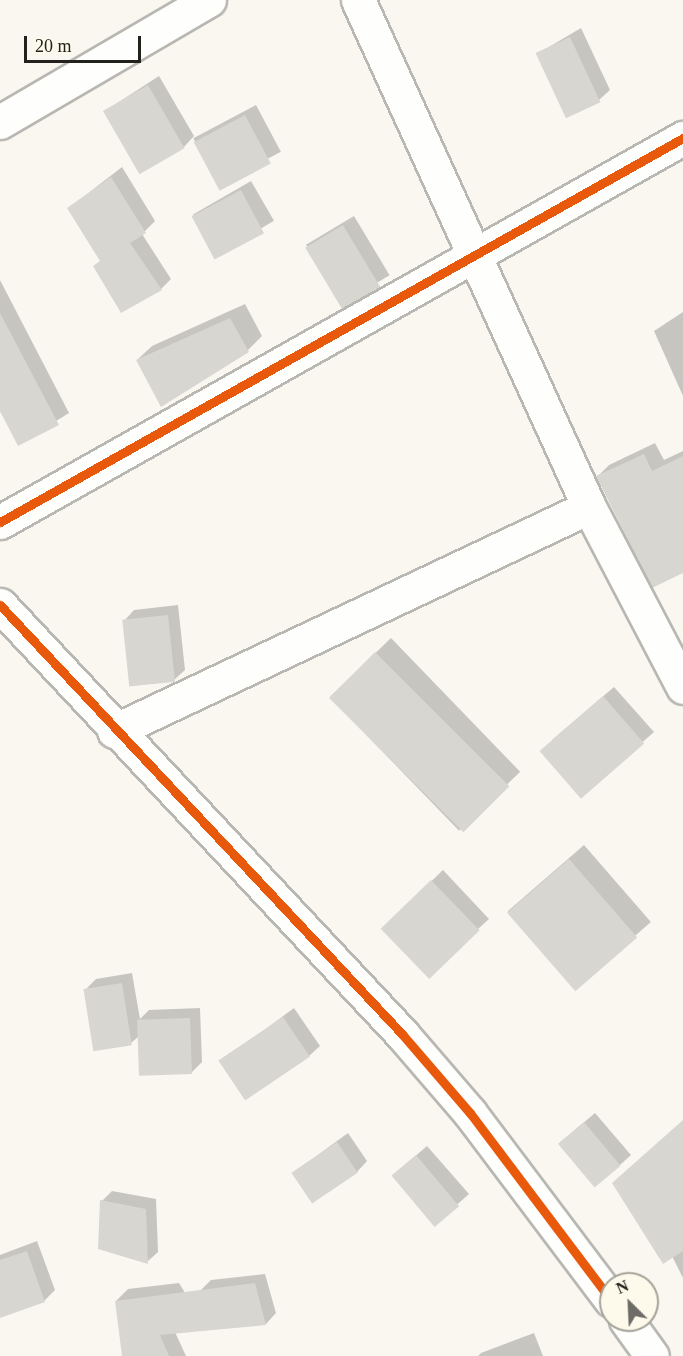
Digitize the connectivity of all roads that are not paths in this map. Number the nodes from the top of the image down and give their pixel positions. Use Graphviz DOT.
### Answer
graph roads {
  1 [pos="209,0"];
  2 [pos="358,0"];
  3 [pos="0,122"];
  4 [pos="683,138"];
  5 [pos="473,253"];
  6 [pos="589,507"];
  7 [pos="0,522"];
  8 [pos="0,605"];
  9 [pos="683,687"];
  10 [pos="114,731"];
  11 [pos="599,1284"];
  12 [pos="635,1332"];
  13 [pos="652,1356"];
  1 -- 3 [label="street"];
  2 -- 5 [label="street"];
  4 -- 5 [label="street"];
  5 -- 6 [label="street"];
  5 -- 7 [label="street"];
  6 -- 9 [label="street"];
  6 -- 10 [label="street"];
  8 -- 10 [label="street"];
  10 -- 11 [label="street"];
  12 -- 13 [label="street"];
}
